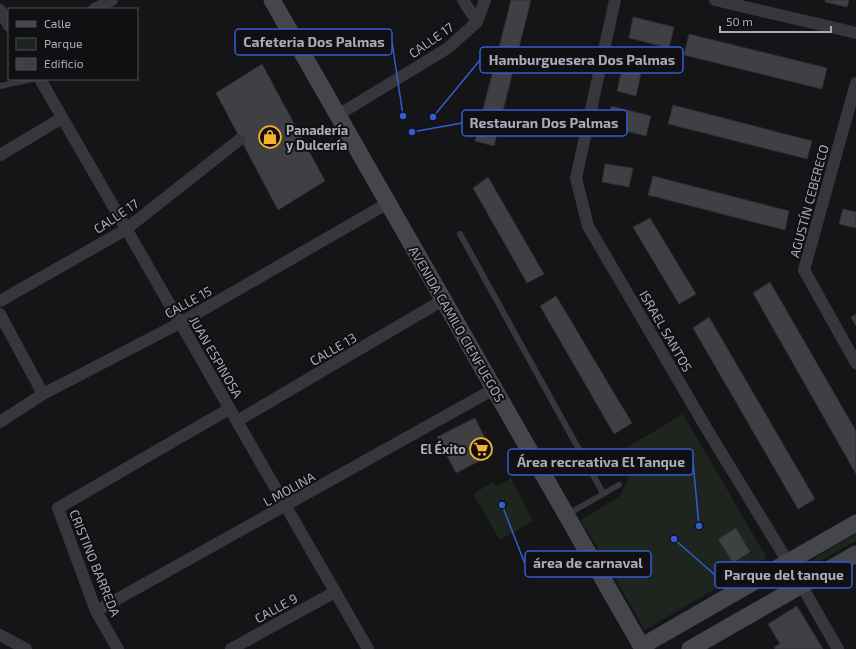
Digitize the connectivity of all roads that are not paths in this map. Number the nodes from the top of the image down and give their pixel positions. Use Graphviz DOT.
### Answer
graph roads {
  1 [pos="112,0"];
  2 [pos="272,0"];
  3 [pos="464,0"];
  4 [pos="486,0"];
  5 [pos="615,0"];
  6 [pos="715,0"];
  7 [pos="96,8"];
  8 [pos="0,10"];
  9 [pos="477,22"];
  10 [pos="8,24"];
  11 [pos="856,33"];
  12 [pos="28,80"];
  13 [pos="41,80"];
  14 [pos="856,84"];
  15 [pos="0,86"];
  16 [pos="338,115"];
  17 [pos="62,118"];
  18 [pos="239,140"];
  19 [pos="0,155"];
  20 [pos="388,203"];
  21 [pos="125,230"];
  22 [pos="460,234"];
  23 [pos="443,300"];
  24 [pos="0,301"];
  25 [pos="0,314"];
  26 [pos="180,323"];
  27 [pos="856,363"];
  28 [pos="494,389"];
  29 [pos="44,394"];
  30 [pos="229,408"];
  31 [pos="237,421"];
  32 [pos="0,422"];
  33 [pos="619,485"];
  34 [pos="604,493"];
  35 [pos="286,506"];
  36 [pos="566,514"];
  37 [pos="856,522"];
  38 [pos="856,554"];
  39 [pos="788,562"];
  40 [pos="802,586"];
  41 [pos="335,592"];
  42 [pos="96,611"];
  43 [pos="0,636"];
  44 [pos="641,648"];
  45 [pos="26,649"];
  46 [pos="118,649"];
  47 [pos="231,649"];
  48 [pos="368,649"];
  49 [pos="690,649"];
  50 [pos="838,649"];
  1 -- 7 [label="street"];
  2 -- 16 [label="main road, AVENIDA CAMILO CIENFUEGOS"];
  3 -- 9 [label="street"];
  4 -- 9 [label="street, CALLE 17"];
  5 -- 39 [label="street, ISRAEL SANTOS"];
  6 -- 11 [label="street"];
  8 -- 10 [label="street"];
  9 -- 16 [label="street, CALLE 17"];
  12 -- 15 [label="lane"];
  13 -- 17 [label="street, JUAN ESPINOSA"];
  14 -- 27 [label="street, AGUSTÍN CEBERECO"];
  16 -- 20 [label="main road, AVENIDA CAMILO CIENFUEGOS"];
  17 -- 19 [label="street"];
  17 -- 21 [label="street, JUAN ESPINOSA"];
  18 -- 21 [label="street, CALLE 17"];
  20 -- 23 [label="main road, AVENIDA CAMILO CIENFUEGOS"];
  20 -- 26 [label="street, CALLE 15"];
  21 -- 24 [label="street, CALLE 17"];
  21 -- 26 [label="street, JUAN ESPINOSA"];
  22 -- 34 [label="lane"];
  23 -- 28 [label="main road, AVENIDA CAMILO CIENFUEGOS"];
  23 -- 31 [label="street, CALLE 13"];
  25 -- 29 [label="street"];
  26 -- 29 [label="street, CALLE 15"];
  26 -- 30 [label="street, JUAN ESPINOSA"];
  28 -- 35 [label="street, L MOLINA"];
  28 -- 36 [label="main road, AVENIDA CAMILO CIENFUEGOS"];
  29 -- 32 [label="street, CALLE 15"];
  30 -- 31 [label="street, JUAN ESPINOSA"];
  30 -- 42 [label="street, CRISTINO BARREDA"];
  31 -- 35 [label="street, JUAN ESPINOSA"];
  33 -- 34 [label="lane"];
  34 -- 36 [label="lane"];
  35 -- 41 [label="street, JUAN ESPINOSA"];
  35 -- 42 [label="street, L MOLINA"];
  36 -- 44 [label="main road, AVENIDA CAMILO CIENFUEGOS"];
  37 -- 39 [label="main road"];
  38 -- 40 [label="main road"];
  39 -- 40 [label="street, ISRAEL SANTOS"];
  39 -- 44 [label="main road"];
  40 -- 49 [label="main road"];
  40 -- 50 [label="street, ISRAEL SANTOS"];
  41 -- 47 [label="street, CALLE 9"];
  41 -- 48 [label="street, JUAN ESPINOSA"];
  42 -- 46 [label="street, CRISTINO BARREDA"];
  43 -- 45 [label="street"];
}
